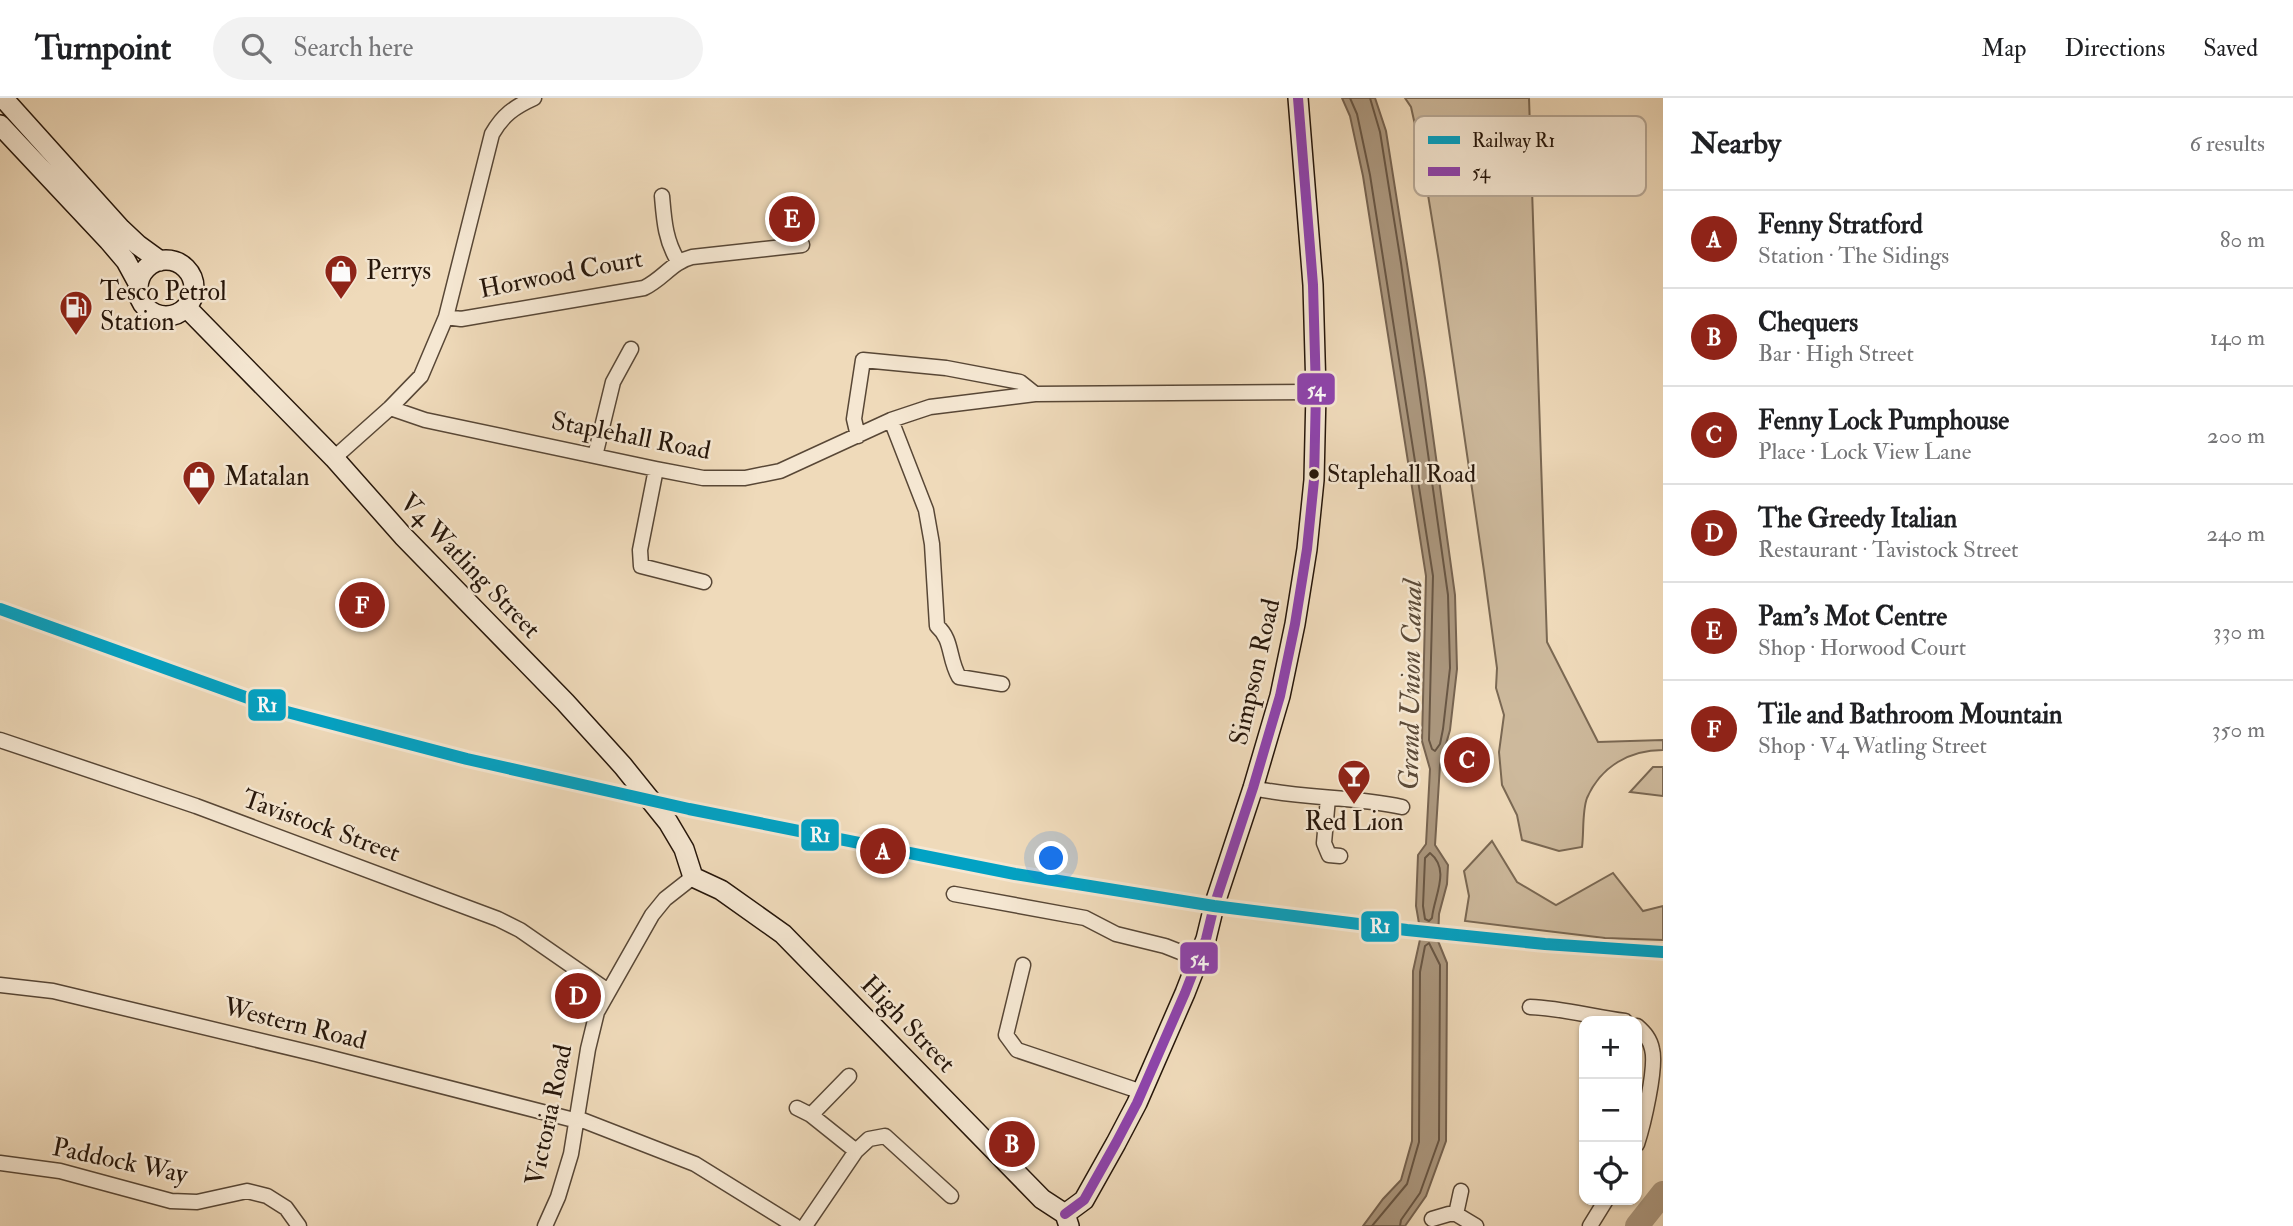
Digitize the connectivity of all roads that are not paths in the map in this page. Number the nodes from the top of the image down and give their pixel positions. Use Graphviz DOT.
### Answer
graph roads {
  1 [pos="3,98"];
  2 [pos="534,98"];
  3 [pos="1298,98"];
  4 [pos="0,125"];
  5 [pos="662,196"];
  6 [pos="802,245"];
  7 [pos="160,261"];
  8 [pos="678,261"];
  9 [pos="138,283"];
  10 [pos="186,307"];
  11 [pos="446,317"];
  12 [pos="631,349"];
  13 [pos="1316,392"];
  14 [pos="1035,394"];
  15 [pos="390,408"];
  16 [pos="891,420"];
  17 [pos="858,436"];
  18 [pos="595,456"];
  19 [pos="334,458"];
  20 [pos="656,469"];
  21 [pos="704,582"];
  22 [pos="1002,684"];
  23 [pos="0,740"];
  24 [pos="1253,789"];
  25 [pos="1328,798"];
  26 [pos="1402,807"];
  27 [pos="1340,856"];
  28 [pos="693,877"];
  29 [pos="954,894"];
  30 [pos="1198,960"];
  31 [pos="1023,965"];
  32 [pos="0,985"];
  33 [pos="608,991"];
  34 [pos="1530,1007"];
  35 [pos="1592,1016"];
  36 [pos="1642,1030"];
  37 [pos="849,1076"];
  38 [pos="1142,1092"];
  39 [pos="797,1108"];
  40 [pos="811,1115"];
  41 [pos="576,1119"];
  42 [pos="1638,1142"];
  43 [pos="856,1151"];
  44 [pos="0,1163"];
  45 [pos="1461,1191"];
  46 [pos="951,1196"];
  47 [pos="1602,1205"];
  48 [pos="1456,1214"];
  49 [pos="1432,1219"];
  50 [pos="1067,1220"];
  51 [pos="299,1226"];
  52 [pos="545,1226"];
  53 [pos="795,1226"];
  54 [pos="804,1226"];
  55 [pos="1476,1226"];
  56 [pos="1590,1226"];
  1 -- 7 [label="street"];
  2 -- 11 [label="street"];
  3 -- 13 [label="street, Simpson Road"];
  4 -- 9 [label="street"];
  5 -- 8 [label="street, Horwood Court"];
  6 -- 8 [label="street, Horwood Court"];
  7 -- 9 [label="street"];
  7 -- 10 [label="street"];
  8 -- 11 [label="street, Horwood Court"];
  9 -- 10 [label="street"];
  10 -- 19 [label="street, V4 Watling Street"];
  11 -- 15 [label="street"];
  12 -- 18 [label="street"];
  13 -- 14 [label="street, Staplehall Road"];
  13 -- 24 [label="street, Simpson Road"];
  14 -- 16 [label="street, Staplehall Road"];
  14 -- 17 [label="street, Staplehall Road"];
  15 -- 18 [label="street, Staplehall Road"];
  15 -- 19 [label="street"];
  16 -- 17 [label="street, Staplehall Road"];
  16 -- 22 [label="street"];
  17 -- 20 [label="street, Staplehall Road"];
  18 -- 20 [label="street, Staplehall Road"];
  19 -- 28 [label="street, V4 Watling Street"];
  20 -- 21 [label="street"];
  23 -- 33 [label="street, Tavistock Street"];
  24 -- 25 [label="street"];
  24 -- 30 [label="street, Simpson Road"];
  25 -- 26 [label="street"];
  25 -- 27 [label="street"];
  28 -- 33 [label="street, Victoria Road"];
  28 -- 50 [label="street, High Street"];
  29 -- 30 [label="street"];
  30 -- 38 [label="street, Simpson Road"];
  31 -- 38 [label="street"];
  32 -- 41 [label="street, Western Road"];
  33 -- 41 [label="street, Victoria Road"];
  34 -- 35 [label="street"];
  36 -- 42 [label="street"];
  37 -- 40 [label="street"];
  38 -- 50 [label="street, Simpson Road"];
  39 -- 40 [label="street"];
  40 -- 43 [label="street"];
  41 -- 52 [label="street, Victoria Road"];
  41 -- 53 [label="street, Western Road"];
  43 -- 46 [label="street"];
  43 -- 54 [label="street"];
  44 -- 51 [label="street, Paddock Way"];
  45 -- 48 [label="street"];
  47 -- 56 [label="street"];
  48 -- 49 [label="street"];
  48 -- 55 [label="street"];
}
